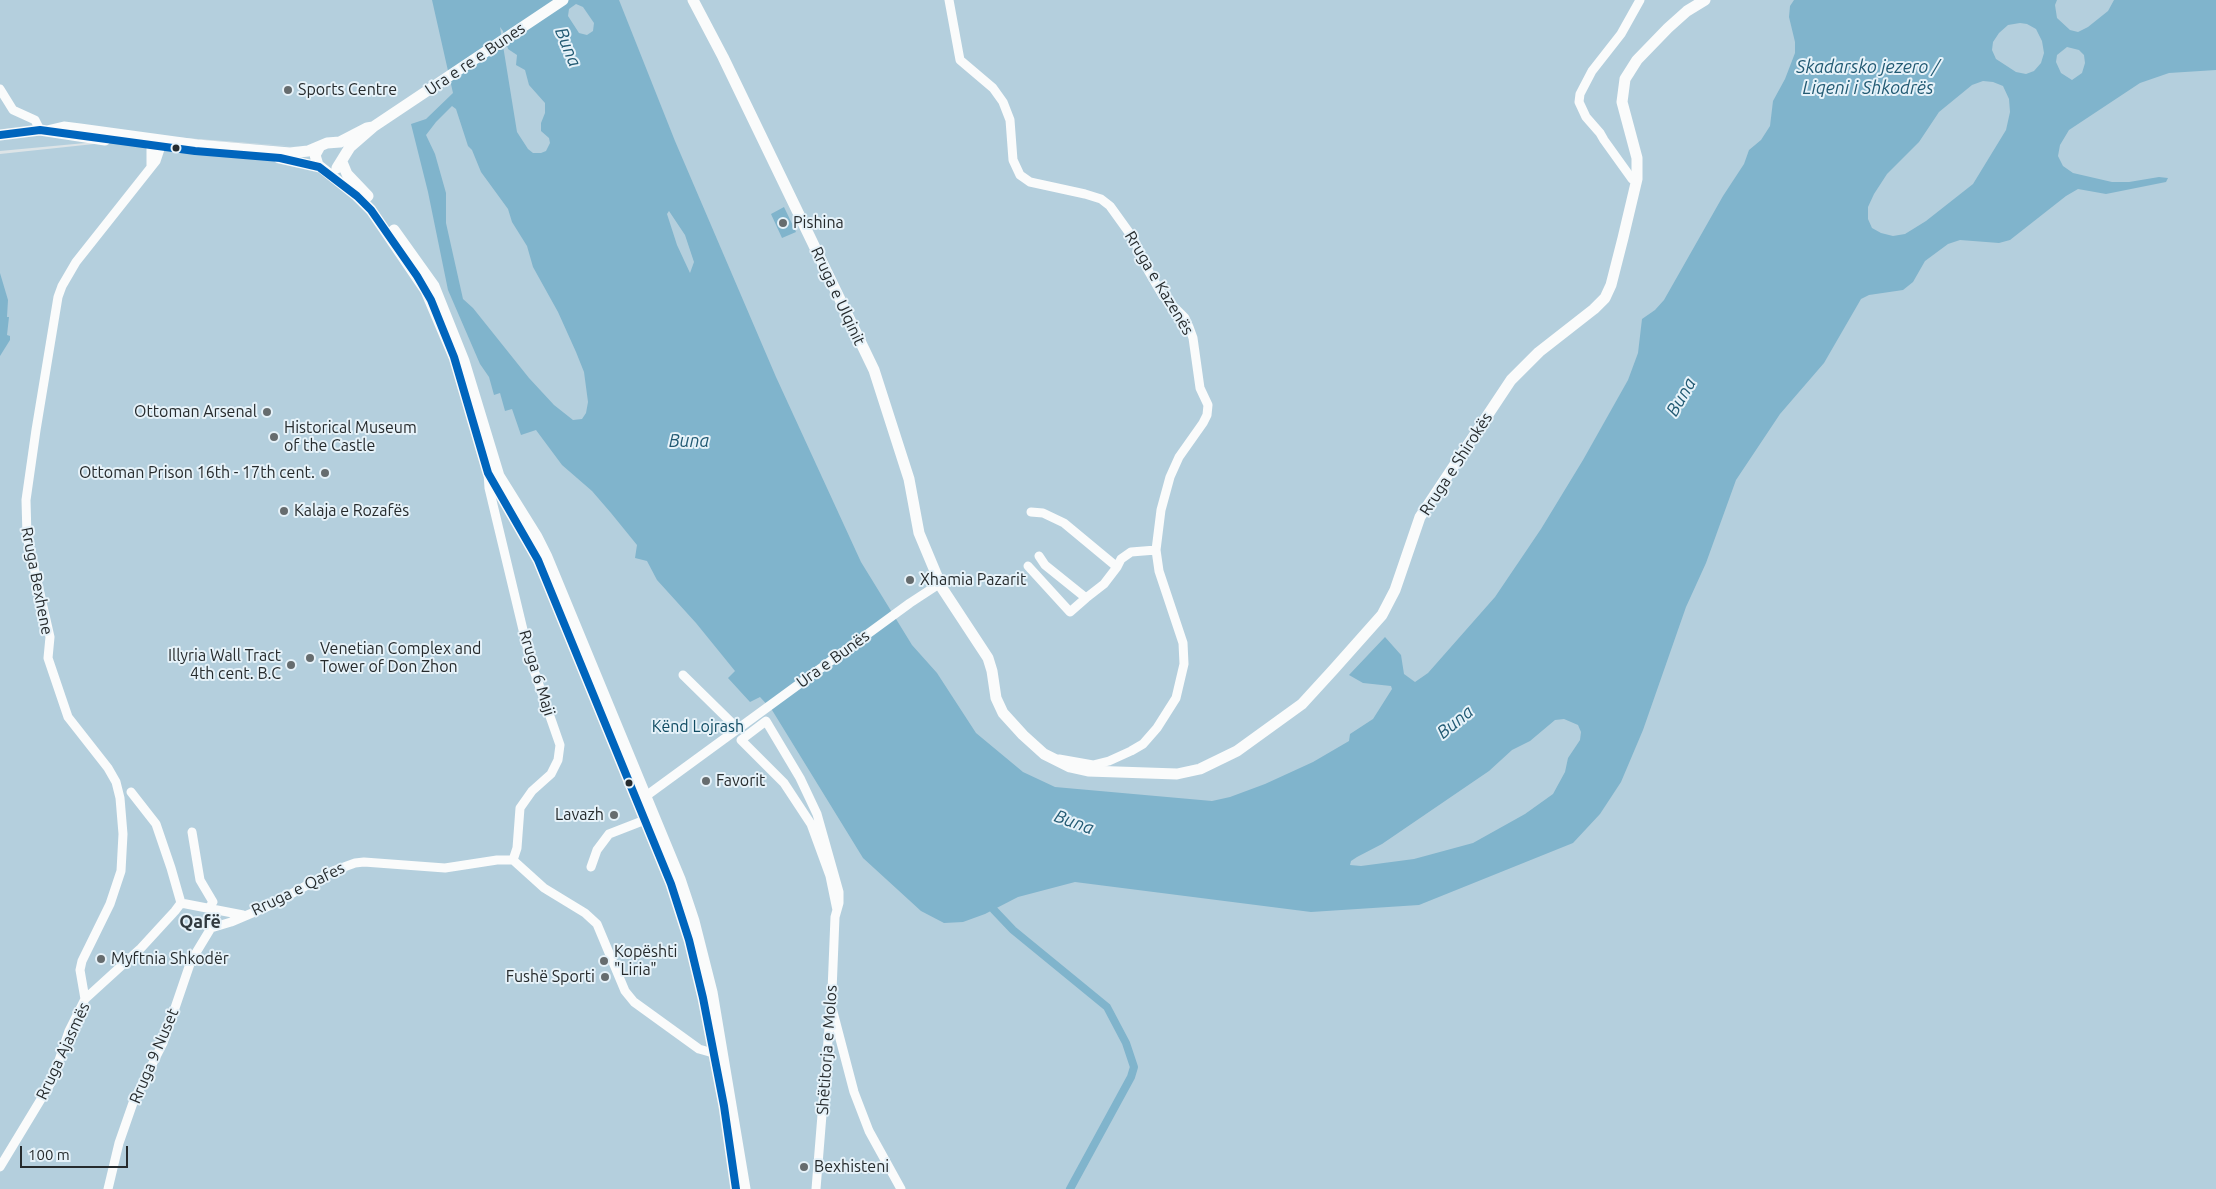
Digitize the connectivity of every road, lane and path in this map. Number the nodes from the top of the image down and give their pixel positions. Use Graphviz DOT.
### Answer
graph roads {
  1 [pos="563,0"];
  2 [pos="686,0"];
  3 [pos="693,0"];
  4 [pos="949,0"];
  5 [pos="1640,0"];
  6 [pos="1705,0"];
  7 [pos="704,22"];
  8 [pos="0,89"];
  9 [pos="373,127"];
  10 [pos="44,130"];
  11 [pos="0,135"];
  12 [pos="157,143"];
  13 [pos="334,143"];
  14 [pos="320,146"];
  15 [pos="342,161"];
  16 [pos="322,168"];
  17 [pos="1637,180"];
  18 [pos="488,473"];
  19 [pos="1032,512"];
  20 [pos="1156,550"];
  21 [pos="1039,556"];
  22 [pos="1028,566"];
  23 [pos="1116,567"];
  24 [pos="939,584"];
  25 [pos="1086,598"];
  26 [pos="682,675"];
  27 [pos="738,728"];
  28 [pos="1054,760"];
  29 [pos="131,792"];
  30 [pos="646,796"];
  31 [pos="645,820"];
  32 [pos="192,832"];
  33 [pos="513,860"];
  34 [pos="591,867"];
  35 [pos="180,903"];
  36 [pos="837,910"];
  37 [pos="243,915"];
  38 [pos="210,928"];
  39 [pos="85,999"];
  40 [pos="831,1005"];
  41 [pos="714,1053"];
  42 [pos="0,1167"];
  43 [pos="108,1189"];
  44 [pos="736,1189"];
  45 [pos="746,1189"];
  46 [pos="816,1189"];
  47 [pos="901,1189"];
  1 -- 9 [label="main road, Ura e re e Bunes"];
  2 -- 7 [label="main road, Rruga e Ulqinit"];
  3 -- 7 [label="main road, Rruga e Ulqinit"];
  4 -- 20 [label="street, Rruga e Kazenës"];
  5 -- 17 [label="street"];
  6 -- 17 [label="main road, Rruga e Shirokës"];
  7 -- 24 [label="main road, Rruga e Ulqinit"];
  8 -- 10 [label="street"];
  9 -- 13 [label="main road"];
  9 -- 15 [label="main road"];
  10 -- 11 [label="main road"];
  10 -- 12 [label="main road"];
  12 -- 14 [label="main road"];
  12 -- 16 [label="main road"];
  12 -- 39 [label="street, Rruga Bexhene"];
  13 -- 14 [label="main road"];
  13 -- 15 [label="main road"];
  14 -- 16 [label="main road"];
  15 -- 16 [label="main road"];
  15 -- 30 [label="main road"];
  16 -- 18 [label="main road"];
  17 -- 28 [label="main road, Rruga e Shirokës"];
  18 -- 31 [label="main road"];
  18 -- 33 [label="street, Rruga 6 Maji"];
  19 -- 23 [label="street"];
  20 -- 23 [label="street"];
  20 -- 28 [label="street, Rruga e Kazenës"];
  21 -- 25 [label="street"];
  22 -- 25 [label="street"];
  23 -- 25 [label="street"];
  24 -- 27 [label="street, Ura e Bunës"];
  24 -- 28 [label="main road, Rruga e Shirokës"];
  26 -- 27 [label="street"];
  27 -- 30 [label="street, Ura e Bunës"];
  29 -- 35 [label="street"];
  30 -- 45 [label="main road"];
  31 -- 34 [label="street"];
  31 -- 41 [label="main road"];
  32 -- 38 [label="street"];
  33 -- 37 [label="street, Rruga e Qafes"];
  33 -- 41 [label="street"];
  35 -- 37 [label="street, Rruga e Qafes"];
  35 -- 39 [label="street, Rruga Ajasmës"];
  36 -- 36 [label="street, Shëtitorja e Molos"];
  36 -- 40 [label="street, Shëtitorja e Molos"];
  37 -- 38 [label="street, Rruga e Qafes"];
  38 -- 43 [label="street, Rruga 9 Nuset"];
  39 -- 42 [label="street, Rruga Ajasmës"];
  40 -- 46 [label="street, Shëtitorja e Molos"];
  40 -- 47 [label="street"];
  41 -- 44 [label="main road"];
}
